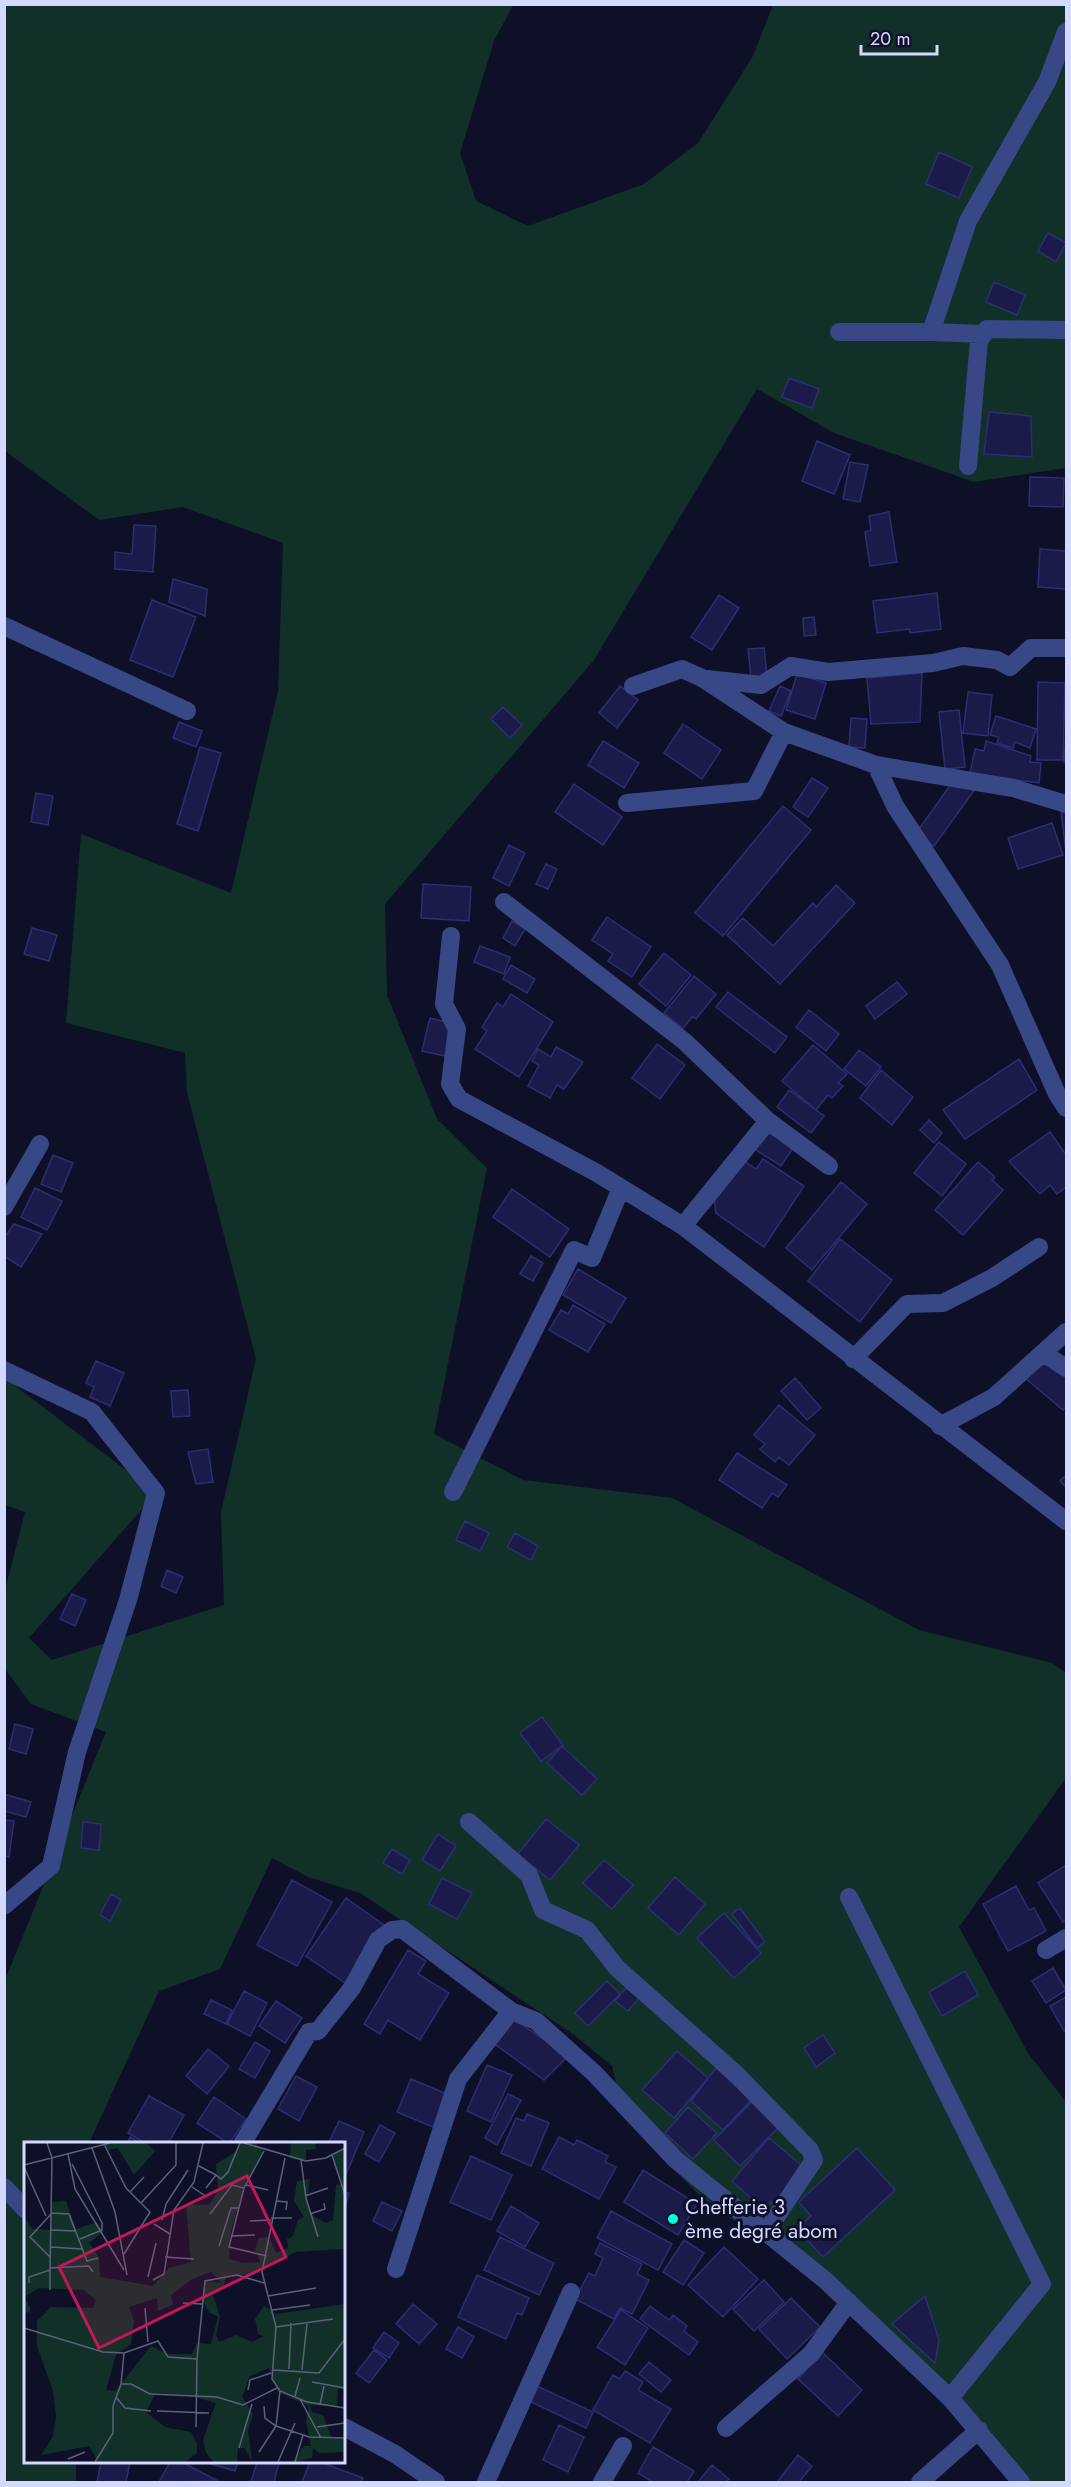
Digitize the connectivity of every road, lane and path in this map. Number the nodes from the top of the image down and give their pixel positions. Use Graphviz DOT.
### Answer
graph roads {
  1 [pos="1066,32"];
  2 [pos="1066,330"];
  3 [pos="839,332"];
  4 [pos="931,332"];
  5 [pos="982,334"];
  6 [pos="968,466"];
  7 [pos="4,626"];
  8 [pos="1066,648"];
  9 [pos="702,678"];
  10 [pos="633,686"];
  11 [pos="187,711"];
  12 [pos="784,732"];
  13 [pos="876,765"];
  14 [pos="627,803"];
  15 [pos="1066,804"];
  16 [pos="504,902"];
  17 [pos="451,936"];
  18 [pos="1063,1097"];
  19 [pos="768,1121"];
  20 [pos="40,1144"];
  21 [pos="829,1166"];
  22 [pos="621,1188"];
  23 [pos="4,1207"];
  24 [pos="682,1226"];
  25 [pos="1038,1247"];
  26 [pos="1066,1332"];
  27 [pos="1043,1353"];
  28 [pos="853,1359"];
  29 [pos="1066,1368"];
  30 [pos="4,1370"];
  31 [pos="940,1426"];
  32 [pos="453,1492"];
  33 [pos="1066,1521"];
  34 [pos="469,1822"];
  35 [pos="849,1897"];
  36 [pos="4,1906"];
  37 [pos="1066,1938"];
  38 [pos="1046,1950"];
  39 [pos="511,2011"];
  40 [pos="243,2142"];
  41 [pos="4,2187"];
  42 [pos="24,2208"];
  43 [pos="766,2232"];
  44 [pos="396,2269"];
  45 [pos="571,2292"];
  46 [pos="849,2302"];
  47 [pos="950,2398"];
  48 [pos="345,2428"];
  49 [pos="726,2428"];
  50 [pos="979,2430"];
  51 [pos="622,2446"];
  52 [pos="436,2482"];
  53 [pos="486,2482"];
  54 [pos="602,2482"];
  55 [pos="920,2482"];
  56 [pos="1021,2482"];
  1 -- 4 [label="street"];
  2 -- 5 [label="street"];
  3 -- 4 [label="street"];
  4 -- 5 [label="street"];
  5 -- 6 [label="street"];
  7 -- 11 [label="street"];
  8 -- 9 [label="street"];
  9 -- 10 [label="street"];
  9 -- 12 [label="street"];
  12 -- 13 [label="street"];
  12 -- 14 [label="street"];
  13 -- 15 [label="street"];
  13 -- 18 [label="street"];
  16 -- 19 [label="street"];
  17 -- 22 [label="street"];
  19 -- 21 [label="street"];
  19 -- 24 [label="street"];
  20 -- 23 [label="street"];
  22 -- 24 [label="street"];
  22 -- 32 [label="street"];
  24 -- 28 [label="street"];
  25 -- 28 [label="street"];
  26 -- 27 [label="street"];
  27 -- 29 [label="street"];
  27 -- 31 [label="street"];
  28 -- 31 [label="street"];
  30 -- 36 [label="street"];
  31 -- 33 [label="street"];
  34 -- 43 [label="street"];
  35 -- 47 [label="street"];
  37 -- 38 [label="street"];
  39 -- 40 [label="street"];
  39 -- 43 [label="street"];
  39 -- 44 [label="street"];
  41 -- 42 [label="street"];
  43 -- 46 [label="street"];
  45 -- 53 [label="street"];
  46 -- 47 [label="street"];
  46 -- 49 [label="street"];
  47 -- 50 [label="street"];
  48 -- 52 [label="street"];
  50 -- 55 [label="street"];
  50 -- 56 [label="street"];
  51 -- 54 [label="street"];
}
